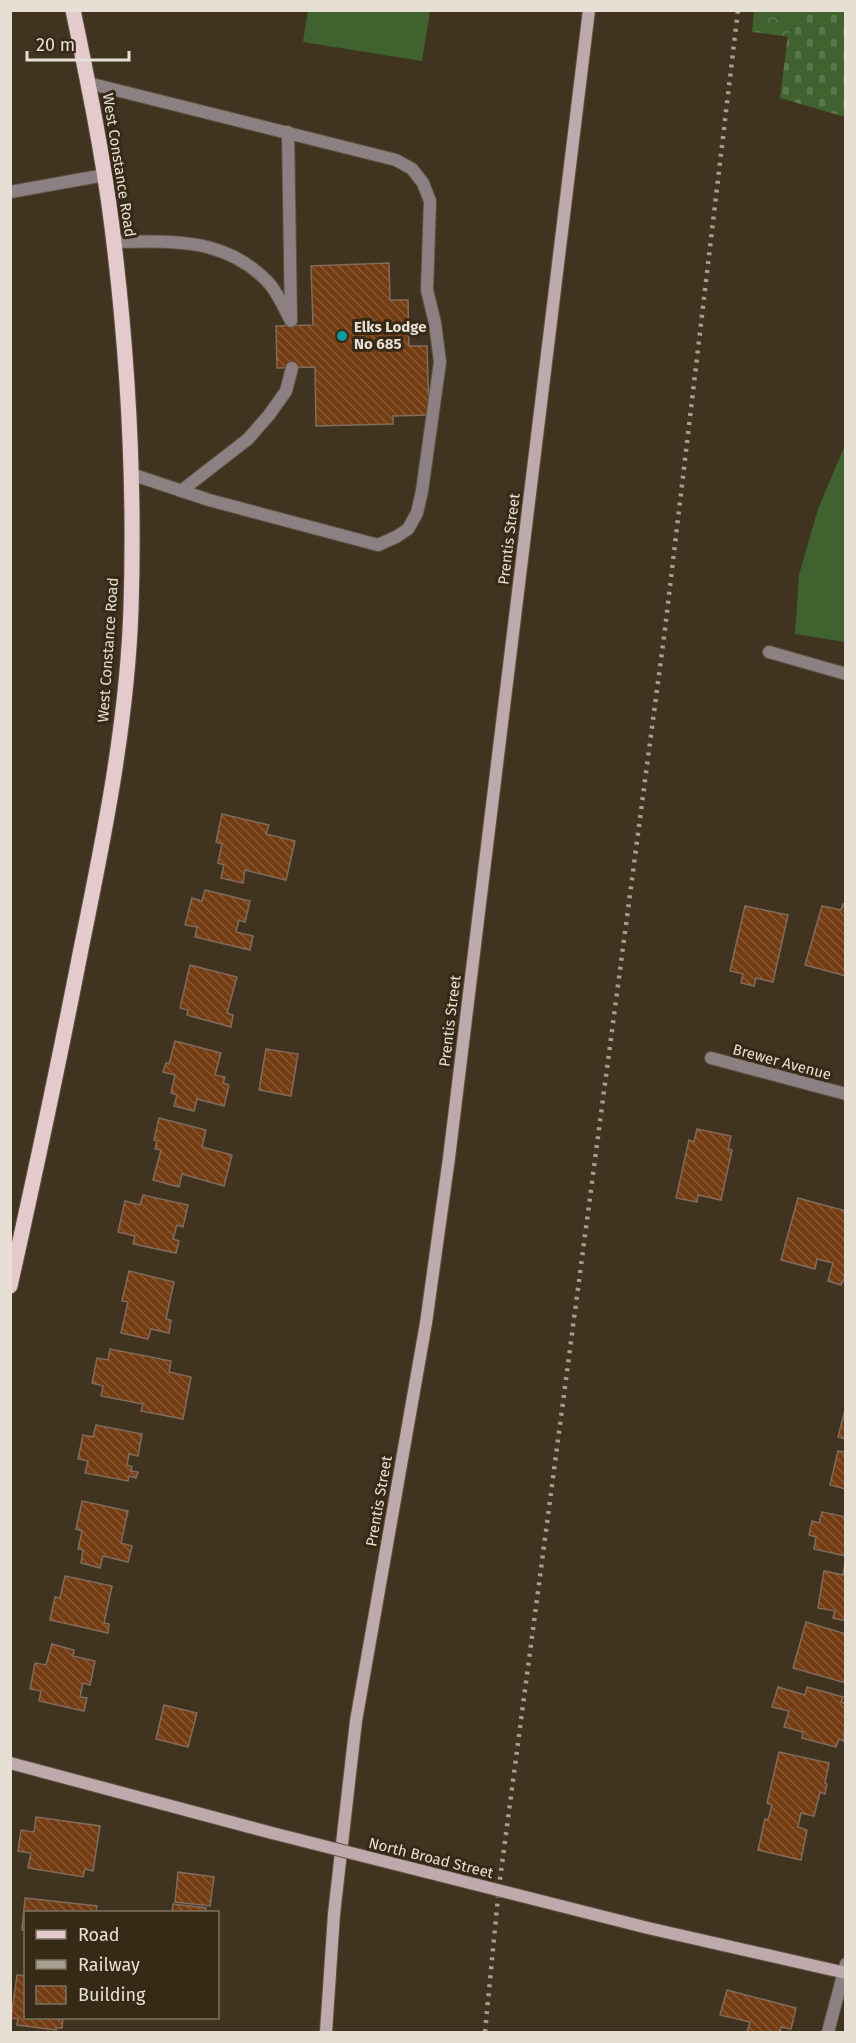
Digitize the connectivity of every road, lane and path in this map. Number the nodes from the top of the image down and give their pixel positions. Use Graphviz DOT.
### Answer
graph roads {
  1 [pos="73,10"];
  2 [pos="589,10"];
  3 [pos="88,83"];
  4 [pos="288,132"];
  5 [pos="105,175"];
  6 [pos="10,192"];
  7 [pos="114,242"];
  8 [pos="292,368"];
  9 [pos="132,474"];
  10 [pos="181,491"];
  11 [pos="768,652"];
  12 [pos="846,674"];
  13 [pos="711,1059"];
  14 [pos="846,1094"];
  15 [pos="10,1286"];
  16 [pos="10,1763"];
  17 [pos="845,1970"];
  18 [pos="326,2032"];
  19 [pos="828,2032"];
  1 -- 3 [label="main road, West Constance Road"];
  2 -- 18 [label="street, Prentis Street"];
  3 -- 4 [label="street"];
  3 -- 5 [label="main road, West Constance Road"];
  4 -- 7 [label="street"];
  4 -- 10 [label="street"];
  5 -- 6 [label="street"];
  5 -- 7 [label="main road, West Constance Road"];
  7 -- 9 [label="main road, West Constance Road"];
  8 -- 10 [label="street"];
  9 -- 10 [label="street"];
  9 -- 15 [label="main road, West Constance Road"];
  11 -- 12 [label="street"];
  13 -- 14 [label="street, Brewer Avenue"];
  16 -- 17 [label="street, North Broad Street, bridge"];
  17 -- 19 [label="street"];
}
